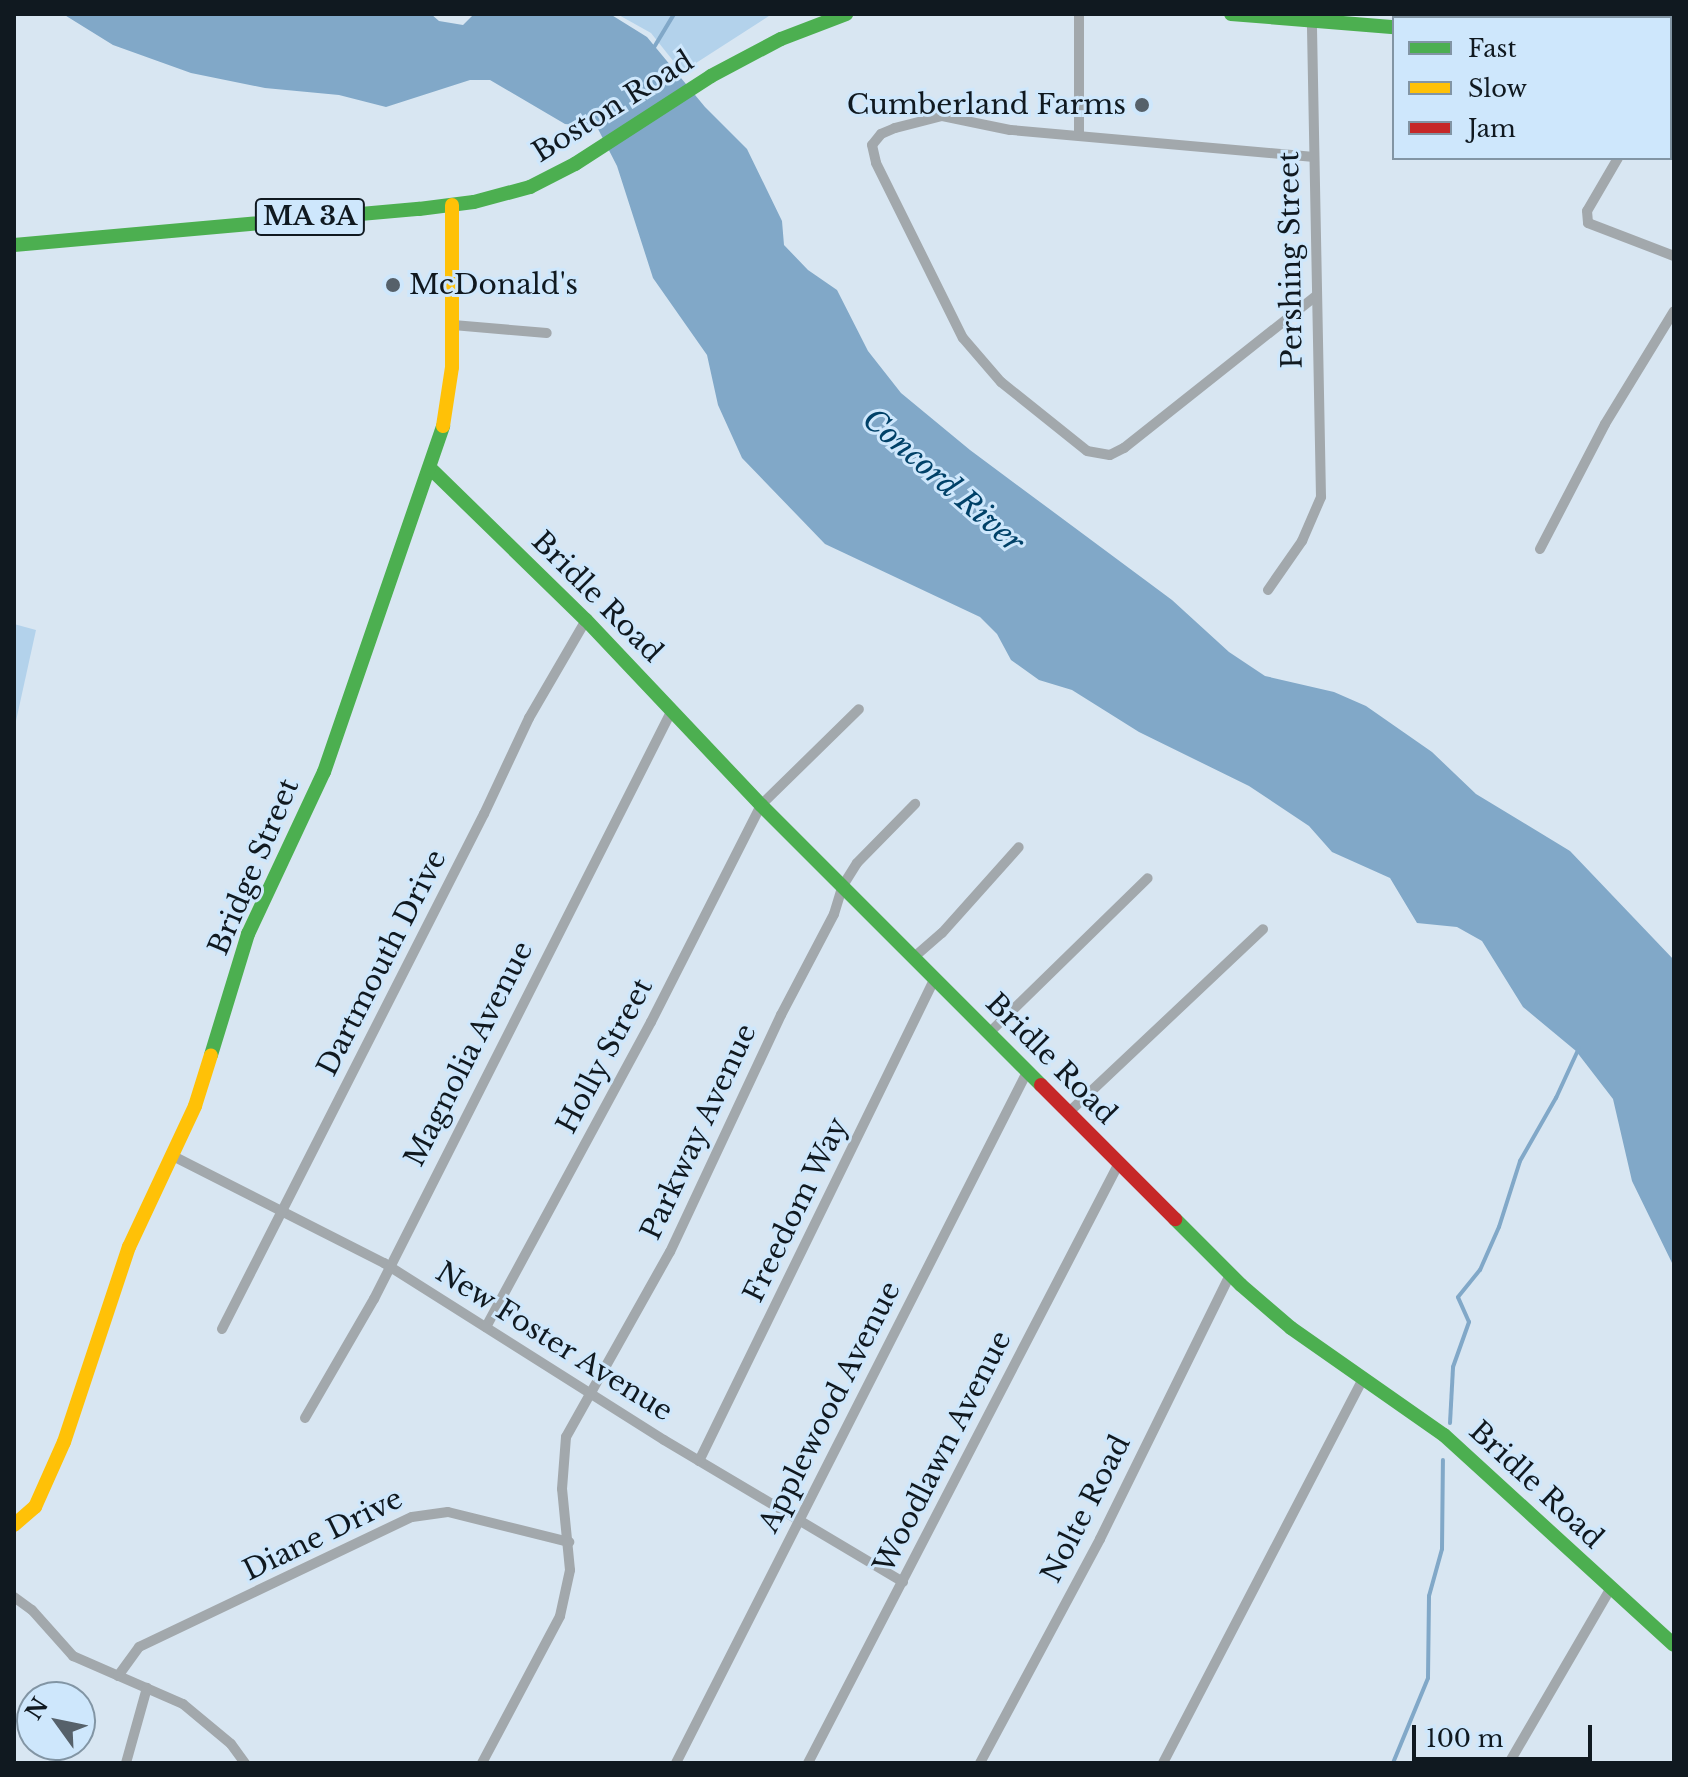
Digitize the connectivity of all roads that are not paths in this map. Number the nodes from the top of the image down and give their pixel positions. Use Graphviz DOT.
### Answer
graph roads {
  1 [pos="846,14"];
  2 [pos="1079,14"];
  3 [pos="1231,14"];
  4 [pos="1312,21"];
  5 [pos="1392,27"];
  6 [pos="1079,135"];
  7 [pos="1314,157"];
  8 [pos="1617,160"];
  9 [pos="452,205"];
  10 [pos="14,245"];
  11 [pos="1674,256"];
  12 [pos="1316,296"];
  13 [pos="1674,311"];
  14 [pos="453,325"];
  15 [pos="547,333"];
  16 [pos="430,468"];
  17 [pos="1540,549"];
  18 [pos="1268,590"];
  19 [pos="586,620"];
  20 [pos="859,709"];
  21 [pos="672,710"];
  22 [pos="915,804"];
  23 [pos="761,805"];
  24 [pos="1019,847"];
  25 [pos="1148,878"];
  26 [pos="842,887"];
  27 [pos="1263,929"];
  28 [pos="913,958"];
  29 [pos="934,980"];
  30 [pos="988,1034"];
  31 [pos="1027,1072"];
  32 [pos="1068,1113"];
  33 [pos="171,1155"];
  34 [pos="1119,1163"];
  35 [pos="283,1212"];
  36 [pos="389,1266"];
  37 [pos="1230,1275"];
  38 [pos="486,1327"];
  39 [pos="222,1329"];
  40 [pos="1362,1380"];
  41 [pos="590,1394"];
  42 [pos="305,1418"];
  43 [pos="699,1461"];
  44 [pos="799,1520"];
  45 [pos="14,1525"];
  46 [pos="569,1542"];
  47 [pos="903,1582"];
  48 [pos="1611,1588"];
  49 [pos="14,1597"];
  50 [pos="1674,1645"];
  51 [pos="118,1676"];
  52 [pos="147,1688"];
  53 [pos="126,1763"];
  54 [pos="245,1763"];
  55 [pos="482,1763"];
  56 [pos="676,1763"];
  57 [pos="808,1763"];
  58 [pos="980,1763"];
  59 [pos="1163,1763"];
  60 [pos="1509,1763"];
  1 -- 9 [label="main road, Boston Road / MA 3A"];
  2 -- 6 [label="street"];
  3 -- 4 [label="main road"];
  4 -- 5 [label="main road"];
  4 -- 7 [label="street, Pershing Street"];
  6 -- 7 [label="street"];
  6 -- 12 [label="street"];
  7 -- 12 [label="street, Pershing Street"];
  8 -- 11 [label="street"];
  9 -- 10 [label="main road, Boston Road / MA 3A"];
  9 -- 14 [label="main road, Bridge Street"];
  12 -- 18 [label="street, Pershing Street"];
  13 -- 17 [label="street"];
  14 -- 15 [label="street"];
  14 -- 16 [label="main road, Bridge Street"];
  16 -- 19 [label="main road, Bridle Road"];
  16 -- 33 [label="main road, Bridge Street"];
  19 -- 21 [label="main road, Bridle Road"];
  19 -- 35 [label="street, Dartmouth Drive"];
  20 -- 23 [label="street, Holly Street"];
  21 -- 23 [label="main road, Bridle Road"];
  21 -- 36 [label="street, Magnolia Avenue"];
  22 -- 26 [label="street, Parkway Avenue"];
  23 -- 26 [label="main road, Bridle Road"];
  23 -- 38 [label="street, Holly Street"];
  24 -- 28 [label="street"];
  25 -- 30 [label="street"];
  26 -- 28 [label="main road, Bridle Road"];
  26 -- 41 [label="street, Parkway Avenue"];
  27 -- 32 [label="street"];
  28 -- 29 [label="main road, Bridle Road"];
  29 -- 30 [label="main road, Bridle Road"];
  29 -- 43 [label="street, Freedom Way"];
  30 -- 31 [label="main road, Bridle Road"];
  31 -- 32 [label="main road, Bridle Road"];
  31 -- 44 [label="street, Applewood Avenue"];
  32 -- 34 [label="main road, Bridle Road"];
  33 -- 35 [label="street, New Foster Avenue"];
  33 -- 45 [label="main road, Bridge Street"];
  34 -- 37 [label="main road, Bridle Road"];
  34 -- 47 [label="street, Woodlawn Avenue"];
  35 -- 36 [label="street, New Foster Avenue"];
  35 -- 39 [label="street, Dartmouth Drive"];
  36 -- 38 [label="street, New Foster Avenue"];
  36 -- 42 [label="street, Magnolia Avenue"];
  37 -- 40 [label="main road, Bridle Road"];
  37 -- 58 [label="street, Nolte Road"];
  38 -- 41 [label="street, New Foster Avenue"];
  40 -- 48 [label="main road, Bridle Road"];
  40 -- 59 [label="street"];
  41 -- 43 [label="street, New Foster Avenue"];
  41 -- 46 [label="street, Parkway Avenue"];
  43 -- 44 [label="street, New Foster Avenue"];
  44 -- 47 [label="street, New Foster Avenue"];
  44 -- 56 [label="street, Applewood Avenue"];
  46 -- 51 [label="street, Diane Drive"];
  46 -- 55 [label="street, Parkway Avenue"];
  47 -- 57 [label="street, Woodlawn Avenue"];
  48 -- 50 [label="main road, Bridle Road"];
  48 -- 60 [label="street"];
  49 -- 51 [label="street"];
  51 -- 52 [label="street"];
  52 -- 53 [label="street"];
  52 -- 54 [label="street"];
}
